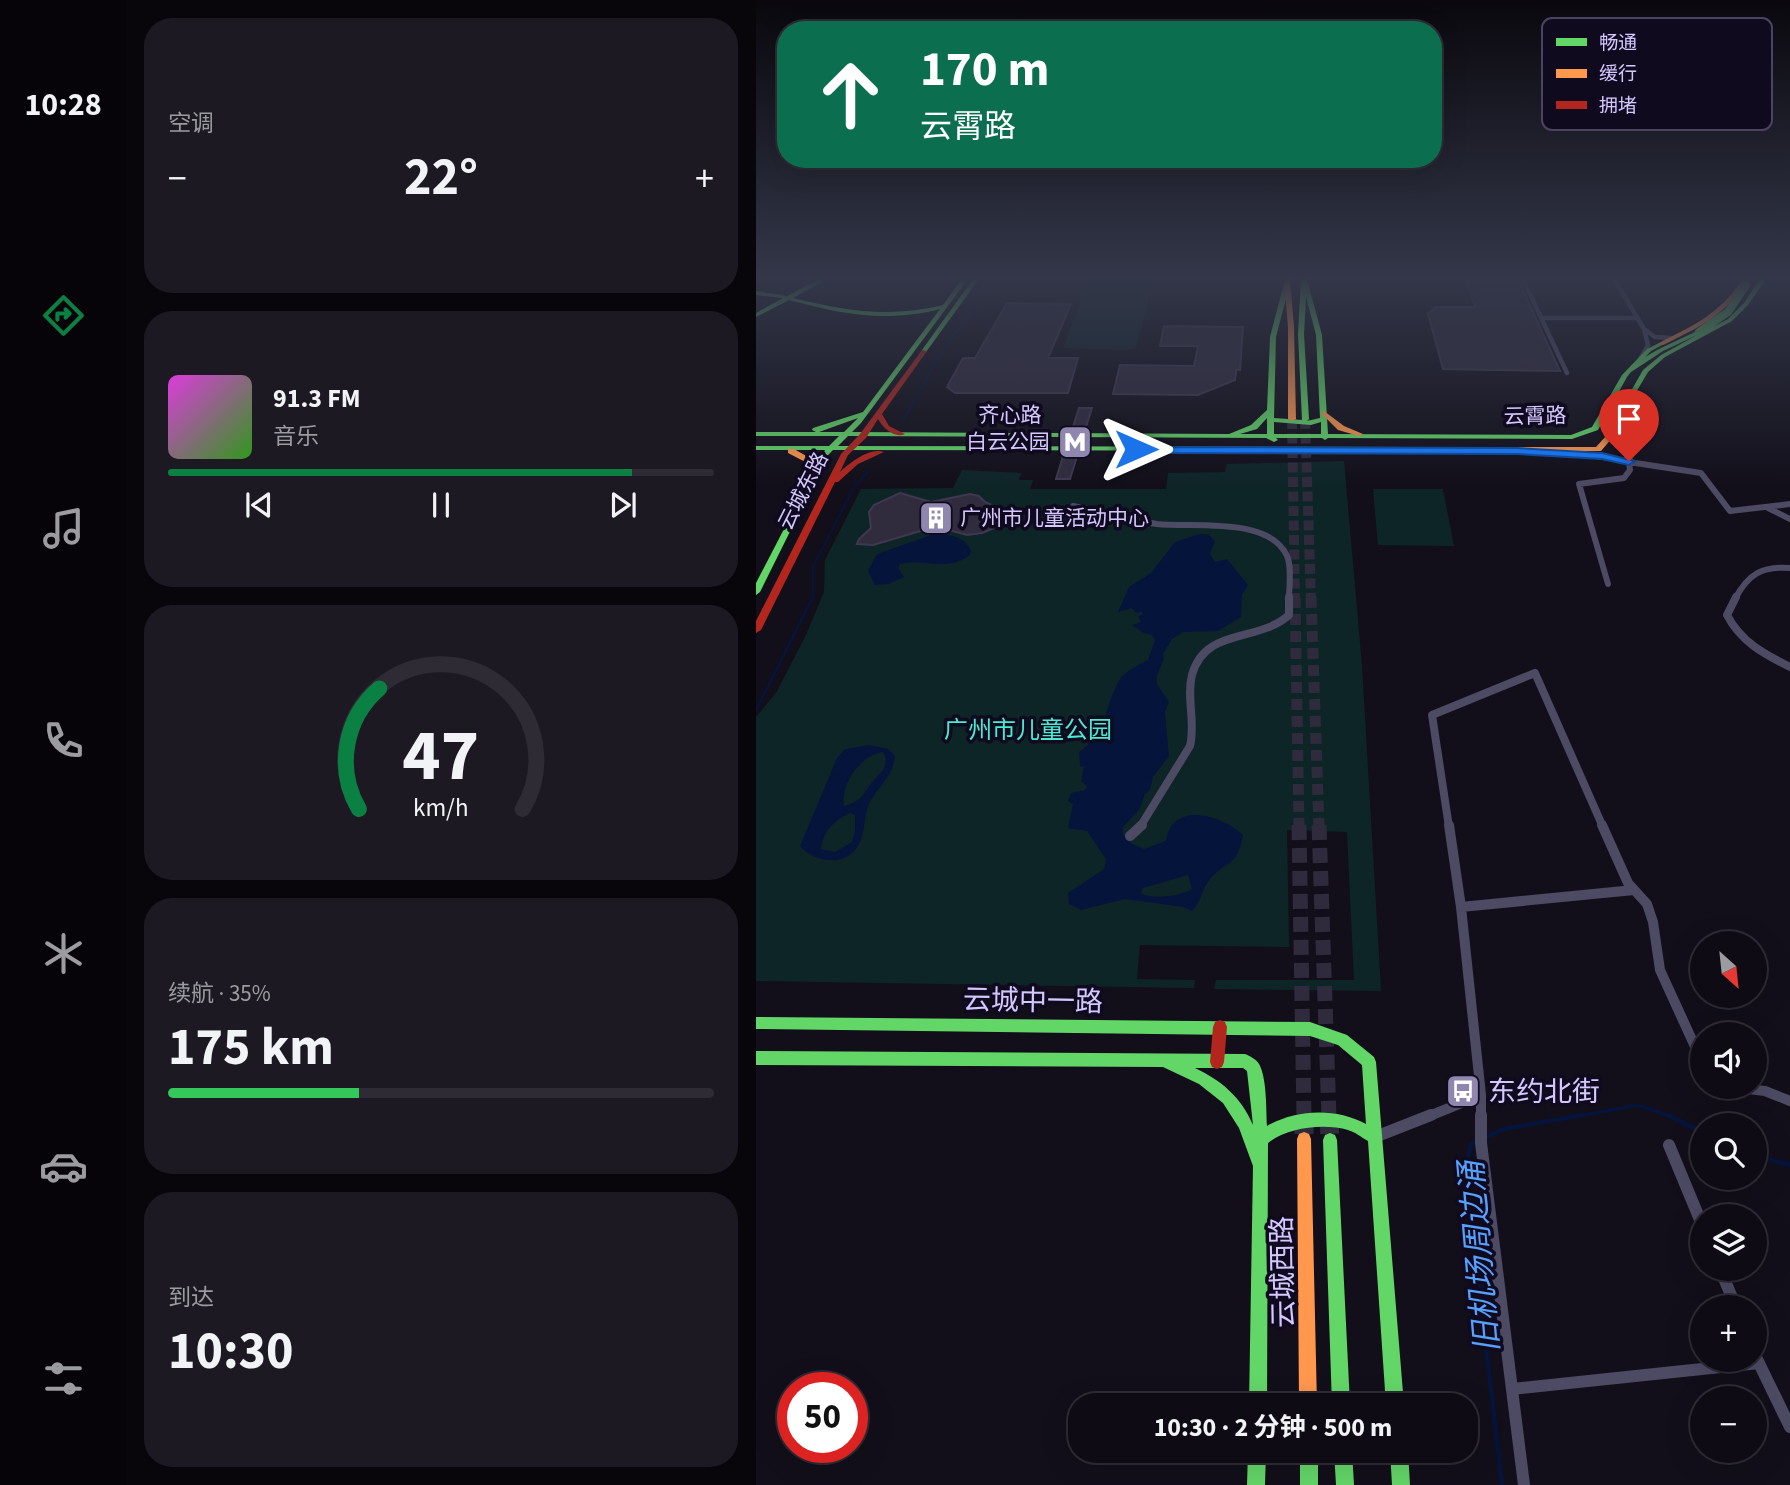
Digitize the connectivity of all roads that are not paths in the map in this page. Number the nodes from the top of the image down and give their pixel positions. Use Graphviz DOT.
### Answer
graph roads {
  1 [pos="920,348"];
  2 [pos="1272,348"];
  3 [pos="1293,348"];
  4 [pos="1301,348"];
  5 [pos="1320,348"];
  6 [pos="1555,348"];
  7 [pos="1647,348"];
  8 [pos="1653,348"];
  9 [pos="1665,348"];
  10 [pos="1682,348"];
  11 [pos="1634,366"];
  12 [pos="1567,373"];
  13 [pos="872,413"];
  14 [pos="1620,414"];
  15 [pos="1270,415"];
  16 [pos="1324,416"];
  17 [pos="756,434"];
  18 [pos="800,434"];
  19 [pos="863,436"];
  20 [pos="907,436"];
  21 [pos="1209,437"];
  22 [pos="1270,438"];
  23 [pos="1325,438"];
  24 [pos="1393,438"];
  25 [pos="849,442"];
  26 [pos="928,442"];
  27 [pos="1298,444"];
  28 [pos="1514,445"];
  29 [pos="756,446"];
  30 [pos="783,448"];
  31 [pos="831,449"];
  32 [pos="892,449"];
  33 [pos="1629,461"];
  34 [pos="820,466"];
  35 [pos="833,482"];
  36 [pos="1790,504"];
  37 [pos="1073,506"];
  38 [pos="1768,508"];
  39 [pos="1790,519"];
  40 [pos="1790,568"];
  41 [pos="1608,584"];
  42 [pos="756,592"];
  43 [pos="756,630"];
  44 [pos="1790,667"];
  45 [pos="1130,836"];
  46 [pos="1634,890"];
  47 [pos="1461,907"];
  48 [pos="756,1023"];
  49 [pos="1220,1027"];
  50 [pos="1690,1036"];
  51 [pos="756,1058"];
  52 [pos="1158,1060"];
  53 [pos="1217,1062"];
  54 [pos="1767,1092"];
  55 [pos="1481,1095"];
  56 [pos="1790,1101"];
  57 [pos="1375,1137"];
  58 [pos="1304,1139"];
  59 [pos="1261,1140"];
  60 [pos="1329,1140"];
  61 [pos="1669,1145"];
  62 [pos="1261,1171"];
  63 [pos="1693,1204"];
  64 [pos="1690,1367"];
  65 [pos="1763,1372"];
  66 [pos="1512,1389"];
  67 [pos="1258,1393"];
  68 [pos="1308,1393"];
  69 [pos="1340,1393"];
  70 [pos="1394,1393"];
  71 [pos="1790,1427"];
  72 [pos="1257,1463"];
  73 [pos="1309,1463"];
  74 [pos="1344,1463"];
  75 [pos="1400,1463"];
  76 [pos="1256,1485"];
  77 [pos="1310,1485"];
  78 [pos="1345,1485"];
  79 [pos="1401,1485"];
  80 [pos="1524,1485"];
  1 -- 13 [label="main road, 云城东路"];
  2 -- 15 [label="main road"];
  3 -- 4 [label="main road"];
  5 -- 16 [label="main road"];
  6 -- 12 [label="street"];
  7 -- 11 [label="street"];
  8 -- 11 [label="main road, 云霄路"];
  9 -- 11 [label="main road, bridge"];
  10 -- 14 [label="main road, 云霄路"];
  11 -- 28 [label="main road, 云霄路"];
  13 -- 18 [label="main road"];
  13 -- 19 [label="main road, 云城东路"];
  13 -- 20 [label="main road"];
  13 -- 25 [label="main road, 云城东路"];
  14 -- 28 [label="main road, 云霄路"];
  14 -- 33 [label="main road"];
  15 -- 16 [label="main road"];
  15 -- 21 [label="main road"];
  15 -- 22 [label="main road"];
  16 -- 23 [label="main road"];
  16 -- 24 [label="main road"];
  17 -- 18 [label="main road"];
  17 -- 29 [label="main road"];
  18 -- 25 [label="main road"];
  19 -- 20 [label="main road, 齐心路"];
  19 -- 25 [label="main road, 云城东路"];
  20 -- 26 [label="main road, 齐心路"];
  21 -- 22 [label="main road, 齐心路"];
  21 -- 26 [label="main road, 齐心路"];
  22 -- 27 [label="main road"];
  23 -- 24 [label="main road, 云霄路"];
  23 -- 27 [label="main road, 云霄路"];
  24 -- 28 [label="main road, 云霄路"];
  25 -- 31 [label="main road"];
  25 -- 32 [label="main road, 齐心路"];
  25 -- 35 [label="main road, 云城东路"];
  26 -- 27 [label="main road, 齐心路"];
  26 -- 32 [label="main road, 齐心路"];
  27 -- 28 [label="main road, 云霄路"];
  28 -- 33 [label="main road"];
  29 -- 30 [label="main road"];
  30 -- 31 [label="main road"];
  30 -- 34 [label="main road"];
  31 -- 34 [label="main road, 云城东路"];
  32 -- 35 [label="main road"];
  33 -- 38 [label="street"];
  33 -- 41 [label="street"];
  34 -- 42 [label="main road, 云城东路"];
  35 -- 43 [label="main road, 云城东路"];
  36 -- 38 [label="street"];
  37 -- 45 [label="street"];
  38 -- 39 [label="street"];
  40 -- 44 [label="street"];
  46 -- 47 [label="street"];
  46 -- 47 [label="street"];
  46 -- 50 [label="street"];
  47 -- 55 [label="street"];
  48 -- 49 [label="main road, 云城中一路"];
  49 -- 53 [label="main road"];
  49 -- 57 [label="main road, 云城中一路"];
  51 -- 52 [label="main road"];
  52 -- 53 [label="main road"];
  52 -- 62 [label="main road"];
  53 -- 59 [label="main road"];
  54 -- 56 [label="street"];
  55 -- 57 [label="street"];
  55 -- 66 [label="street"];
  57 -- 59 [label="main road"];
  57 -- 70 [label="main road, 云城中一路"];
  58 -- 68 [label="main road, 云城西路"];
  59 -- 62 [label="main road"];
  60 -- 69 [label="main road, 云城西路"];
  61 -- 63 [label="street"];
  62 -- 67 [label="main road"];
  64 -- 66 [label="street"];
  65 -- 71 [label="street"];
  66 -- 80 [label="street"];
  72 -- 76 [label="main road"];
  73 -- 77 [label="main road"];
  74 -- 78 [label="main road"];
  75 -- 79 [label="main road"];
}
